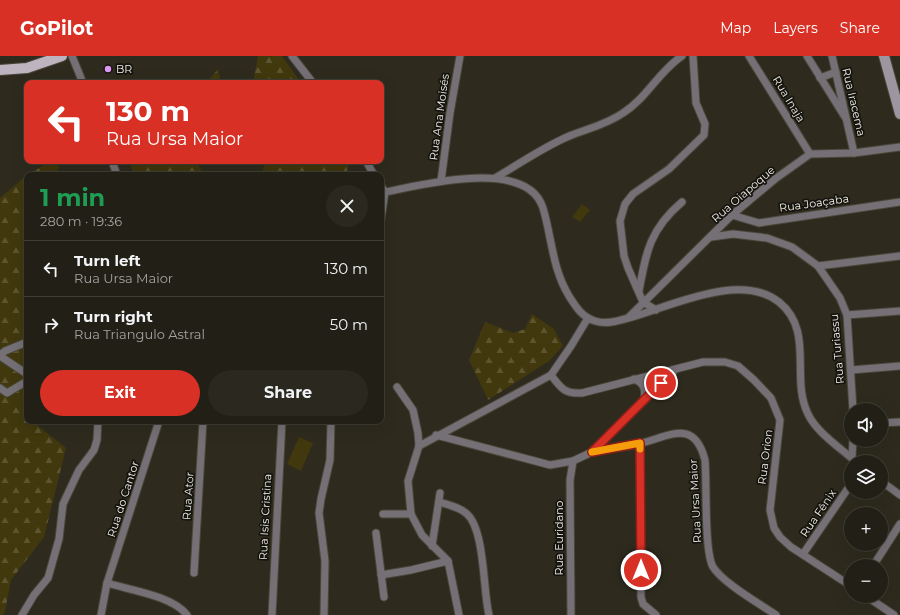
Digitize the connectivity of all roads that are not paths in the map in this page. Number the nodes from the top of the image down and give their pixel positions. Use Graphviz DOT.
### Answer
graph roads {
  1 [pos="62,56"];
  2 [pos="72,56"];
  3 [pos="292,56"];
  4 [pos="460,56"];
  5 [pos="682,56"];
  6 [pos="693,56"];
  7 [pos="749,56"];
  8 [pos="807,56"];
  9 [pos="832,56"];
  10 [pos="884,56"];
  11 [pos="0,70"];
  12 [pos="836,72"];
  13 [pos="820,78"];
  14 [pos="82,80"];
  15 [pos="311,80"];
  16 [pos="900,114"];
  17 [pos="848,121"];
  18 [pos="900,147"];
  19 [pos="854,153"];
  20 [pos="810,154"];
  21 [pos="496,178"];
  22 [pos="442,181"];
  23 [pos="384,189"];
  24 [pos="682,202"];
  25 [pos="900,202"];
  26 [pos="732,215"];
  27 [pos="759,223"];
  28 [pos="760,236"];
  29 [pos="710,237"];
  30 [pos="900,256"];
  31 [pos="818,266"];
  32 [pos="640,292"];
  33 [pos="643,302"];
  34 [pos="656,310"];
  35 [pos="900,311"];
  36 [pos="847,316"];
  37 [pos="588,318"];
  38 [pos="629,318"];
  39 [pos="24,343"];
  40 [pos="0,356"];
  41 [pos="900,366"];
  42 [pos="851,370"];
  43 [pos="674,371"];
  44 [pos="24,372"];
  45 [pos="551,375"];
  46 [pos="634,379"];
  47 [pos="24,383"];
  48 [pos="397,387"];
  49 [pos="0,388"];
  50 [pos="644,400"];
  51 [pos="852,403"];
  52 [pos="900,422"];
  53 [pos="888,423"];
  54 [pos="98,424"];
  55 [pos="158,424"];
  56 [pos="204,424"];
  57 [pos="281,424"];
  58 [pos="331,424"];
  59 [pos="436,435"];
  60 [pos="640,443"];
  61 [pos="419,446"];
  62 [pos="592,452"];
  63 [pos="849,455"];
  64 [pos="573,461"];
  65 [pos="888,486"];
  66 [pos="440,493"];
  67 [pos="844,494"];
  68 [pos="900,495"];
  69 [pos="439,502"];
  70 [pos="383,514"];
  71 [pos="411,514"];
  72 [pos="900,524"];
  73 [pos="376,533"];
  74 [pos="432,546"];
  75 [pos="803,554"];
  76 [pos="878,559"];
  77 [pos="448,561"];
  78 [pos="194,573"];
  79 [pos="381,575"];
  80 [pos="844,581"];
  81 [pos="108,583"];
  82 [pos="384,597"];
  83 [pos="876,603"];
  84 [pos="22,615"];
  85 [pos="101,615"];
  86 [pos="188,615"];
  87 [pos="272,615"];
  88 [pos="324,615"];
  89 [pos="459,615"];
  90 [pos="489,615"];
  91 [pos="571,615"];
  92 [pos="656,615"];
  93 [pos="776,615"];
  94 [pos="894,615"];
  1 -- 11 [label="main road"];
  2 -- 14 [label="street"];
  3 -- 15 [label="street"];
  4 -- 22 [label="street, Rua Ana Moisés"];
  5 -- 21 [label="street"];
  6 -- 32 [label="street"];
  7 -- 20 [label="street, Rua Inaja"];
  8 -- 13 [label="street"];
  9 -- 12 [label="street, Rua Iracema"];
  10 -- 16 [label="main road"];
  12 -- 13 [label="street"];
  12 -- 17 [label="street, Rua Iracema"];
  13 -- 17 [label="street"];
  17 -- 19 [label="street, Rua Iracema"];
  18 -- 19 [label="street"];
  19 -- 20 [label="street"];
  20 -- 26 [label="street, Rua Oiapoque"];
  21 -- 22 [label="street"];
  21 -- 37 [label="street"];
  22 -- 23 [label="street"];
  24 -- 32 [label="street"];
  25 -- 27 [label="street, Rua Joaçaba"];
  26 -- 27 [label="street, Rua Joaçaba"];
  26 -- 29 [label="street, Rua Oiapoque"];
  27 -- 28 [label="street"];
  28 -- 29 [label="street, Rua Turiassu"];
  28 -- 31 [label="street, Rua Turiassu"];
  29 -- 33 [label="street, Rua Oiapoque"];
  30 -- 31 [label="street"];
  31 -- 36 [label="street, Rua Turiassu"];
  32 -- 33 [label="street"];
  33 -- 34 [label="street"];
  33 -- 38 [label="street, Rua Oiapoque"];
  34 -- 38 [label="street"];
  34 -- 63 [label="street"];
  35 -- 36 [label="street"];
  36 -- 42 [label="street, Rua Turiassu"];
  37 -- 38 [label="street"];
  37 -- 45 [label="street"];
  39 -- 40 [label="street"];
  40 -- 44 [label="street"];
  41 -- 42 [label="street"];
  42 -- 51 [label="street, Rua Turiassu"];
  43 -- 46 [label="street, Rua Orion"];
  43 -- 50 [label="street"];
  43 -- 75 [label="street, Rua Orion"];
  45 -- 46 [label="street, Rua Orion"];
  45 -- 59 [label="street"];
  46 -- 50 [label="street"];
  47 -- 49 [label="street"];
  48 -- 61 [label="street"];
  50 -- 62 [label="street"];
  52 -- 53 [label="street"];
  54 -- 84 [label="street"];
  55 -- 81 [label="street, Rua do Cantor"];
  56 -- 78 [label="street, Rua Ator"];
  57 -- 87 [label="street, Rua Isis Cristina"];
  58 -- 88 [label="street"];
  59 -- 61 [label="street"];
  59 -- 64 [label="street"];
  60 -- 62 [label="street, Rua Ursa Maior"];
  60 -- 92 [label="street"];
  60 -- 93 [label="street, Rua Ursa Maior"];
  61 -- 71 [label="street"];
  62 -- 64 [label="street"];
  64 -- 91 [label="street, Rua Euridano"];
  65 -- 68 [label="street"];
  66 -- 69 [label="street"];
  67 -- 75 [label="street, Rua Fênix"];
  69 -- 74 [label="street"];
  69 -- 90 [label="street"];
  70 -- 71 [label="street"];
  71 -- 74 [label="street"];
  72 -- 76 [label="street"];
  73 -- 79 [label="street"];
  74 -- 77 [label="street"];
  75 -- 80 [label="street, Rua Orion"];
  77 -- 79 [label="street"];
  77 -- 89 [label="street"];
  79 -- 82 [label="street"];
  81 -- 85 [label="street, Rua do Cantor"];
  81 -- 86 [label="street"];
  83 -- 94 [label="street"];
}
